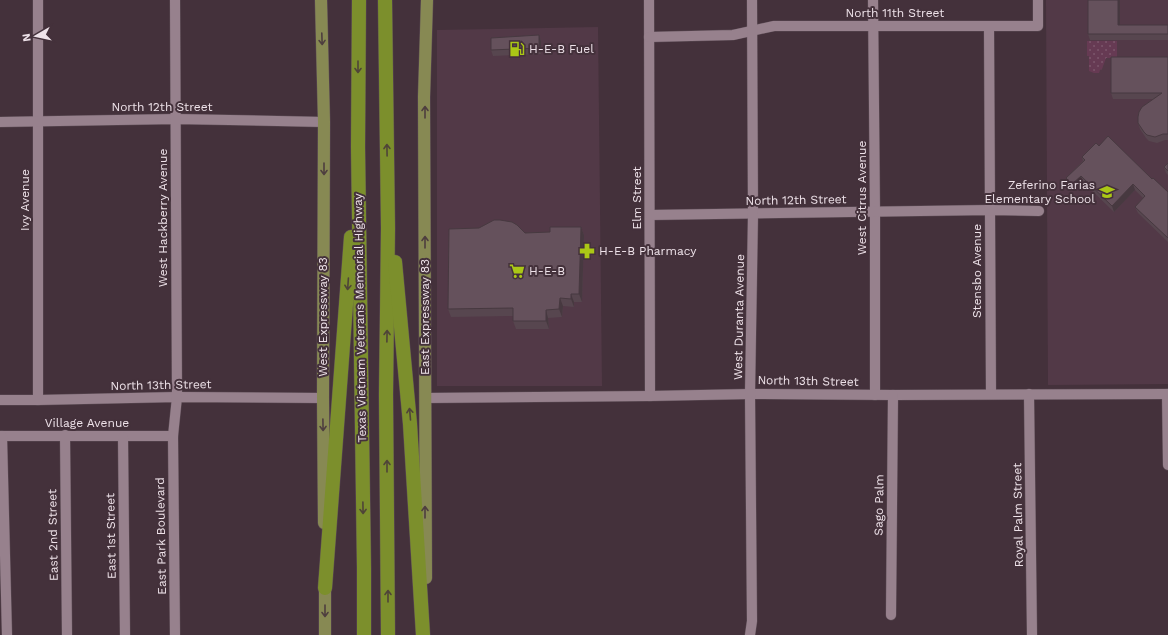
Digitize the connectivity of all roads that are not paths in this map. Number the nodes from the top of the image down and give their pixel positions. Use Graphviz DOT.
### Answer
graph roads {
  1 [pos="38,0"];
  2 [pos="175,0"];
  3 [pos="321,0"];
  4 [pos="359,0"];
  5 [pos="385,0"];
  6 [pos="427,0"];
  7 [pos="649,0"];
  8 [pos="752,0"];
  9 [pos="873,0"];
  10 [pos="1038,0"];
  11 [pos="873,26"];
  12 [pos="989,27"];
  13 [pos="752,30"];
  14 [pos="649,37"];
  15 [pos="176,119"];
  16 [pos="0,122"];
  17 [pos="38,122"];
  18 [pos="324,122"];
  19 [pos="358,147"];
  20 [pos="388,179"];
  21 [pos="990,210"];
  22 [pos="1039,211"];
  23 [pos="875,212"];
  24 [pos="754,214"];
  25 [pos="650,215"];
  26 [pos="750,394"];
  27 [pos="991,394"];
  28 [pos="1029,394"];
  29 [pos="1168,394"];
  30 [pos="874,395"];
  31 [pos="893,395"];
  32 [pos="650,396"];
  33 [pos="176,397"];
  34 [pos="323,398"];
  35 [pos="425,398"];
  36 [pos="0,400"];
  37 [pos="38,400"];
  38 [pos="65,435"];
  39 [pos="1,436"];
  40 [pos="173,436"];
  41 [pos="123,437"];
  42 [pos="1168,465"];
  43 [pos="325,588"];
  44 [pos="891,615"];
  45 [pos="7,635"];
  46 [pos="67,635"];
  47 [pos="125,635"];
  48 [pos="175,635"];
  49 [pos="325,635"];
  50 [pos="364,635"];
  51 [pos="388,635"];
  52 [pos="424,635"];
  53 [pos="750,635"];
  54 [pos="1032,635"];
  1 -- 17 [label="street, Ivy Avenue"];
  2 -- 15 [label="street, West Hackberry Avenue"];
  3 -- 18 [label="main road, West Expressway 83, one-way"];
  4 -- 19 [label="highway, Texas Vietnam Veterans Memorial Highway, one-way"];
  20 -- 5 [label="highway, Texas Vietnam Veterans Memorial Highway, one-way"];
  35 -- 6 [label="main road, East Expressway 83, one-way"];
  7 -- 14 [label="street, Elm Street"];
  8 -- 13 [label="street, West Duranta Avenue"];
  9 -- 11 [label="street, West Citrus Avenue"];
  10 -- 12 [label="street, North 11th Street"];
  11 -- 12 [label="street, North 11th Street"];
  11 -- 13 [label="street, North 11th Street"];
  11 -- 23 [label="street, West Citrus Avenue"];
  12 -- 21 [label="street, Stensbo Avenue"];
  13 -- 14 [label="street, North 11th Street"];
  13 -- 24 [label="street, West Duranta Avenue"];
  14 -- 25 [label="street, Elm Street"];
  15 -- 17 [label="street, North 12th Street"];
  15 -- 18 [label="street, North 12th Street"];
  15 -- 33 [label="street, West Hackberry Avenue"];
  16 -- 17 [label="street, North 12th Street"];
  17 -- 37 [label="street, Ivy Avenue"];
  18 -- 34 [label="main road, West Expressway 83, one-way"];
  19 -- 43 [label="highway, one-way"];
  19 -- 50 [label="highway, Texas Vietnam Veterans Memorial Highway, one-way"];
  51 -- 20 [label="highway, Texas Vietnam Veterans Memorial Highway, one-way"];
  52 -- 20 [label="highway, one-way"];
  21 -- 22 [label="street, North 12th Street"];
  21 -- 23 [label="street, North 12th Street"];
  21 -- 27 [label="street, Stensbo Avenue"];
  23 -- 24 [label="street, North 12th Street"];
  23 -- 30 [label="street, West Citrus Avenue"];
  24 -- 25 [label="street, North 12th Street"];
  24 -- 26 [label="street, West Duranta Avenue"];
  25 -- 32 [label="street, Elm Street"];
  26 -- 30 [label="street, North 13th Street"];
  26 -- 32 [label="street, North 13th Street"];
  26 -- 53 [label="street, West Duranta Avenue"];
  27 -- 28 [label="street, North 13th Street"];
  27 -- 31 [label="street, North 13th Street"];
  28 -- 29 [label="street, North 13th Street"];
  28 -- 54 [label="street, Royal Palm Street"];
  29 -- 42 [label="street"];
  30 -- 31 [label="street, North 13th Street"];
  31 -- 44 [label="street, Sago Palm"];
  32 -- 35 [label="street, North 13th Street"];
  33 -- 34 [label="street, North 13th Street"];
  33 -- 37 [label="street, North 13th Street"];
  33 -- 40 [label="street, West Hackberry Avenue"];
  34 -- 43 [label="main road, West Expressway 83, one-way"];
  52 -- 35 [label="main road, East Expressway 83, one-way"];
  36 -- 37 [label="street, North 13th Street"];
  38 -- 39 [label="street, Village Avenue"];
  38 -- 41 [label="street, Village Avenue"];
  38 -- 46 [label="street, East 2nd Street"];
  39 -- 45 [label="street"];
  40 -- 41 [label="street, Village Avenue"];
  40 -- 48 [label="street, East Park Boulevard"];
  41 -- 47 [label="street, East 1st Street"];
  43 -- 49 [label="main road, West Expressway 83, one-way"];
}
